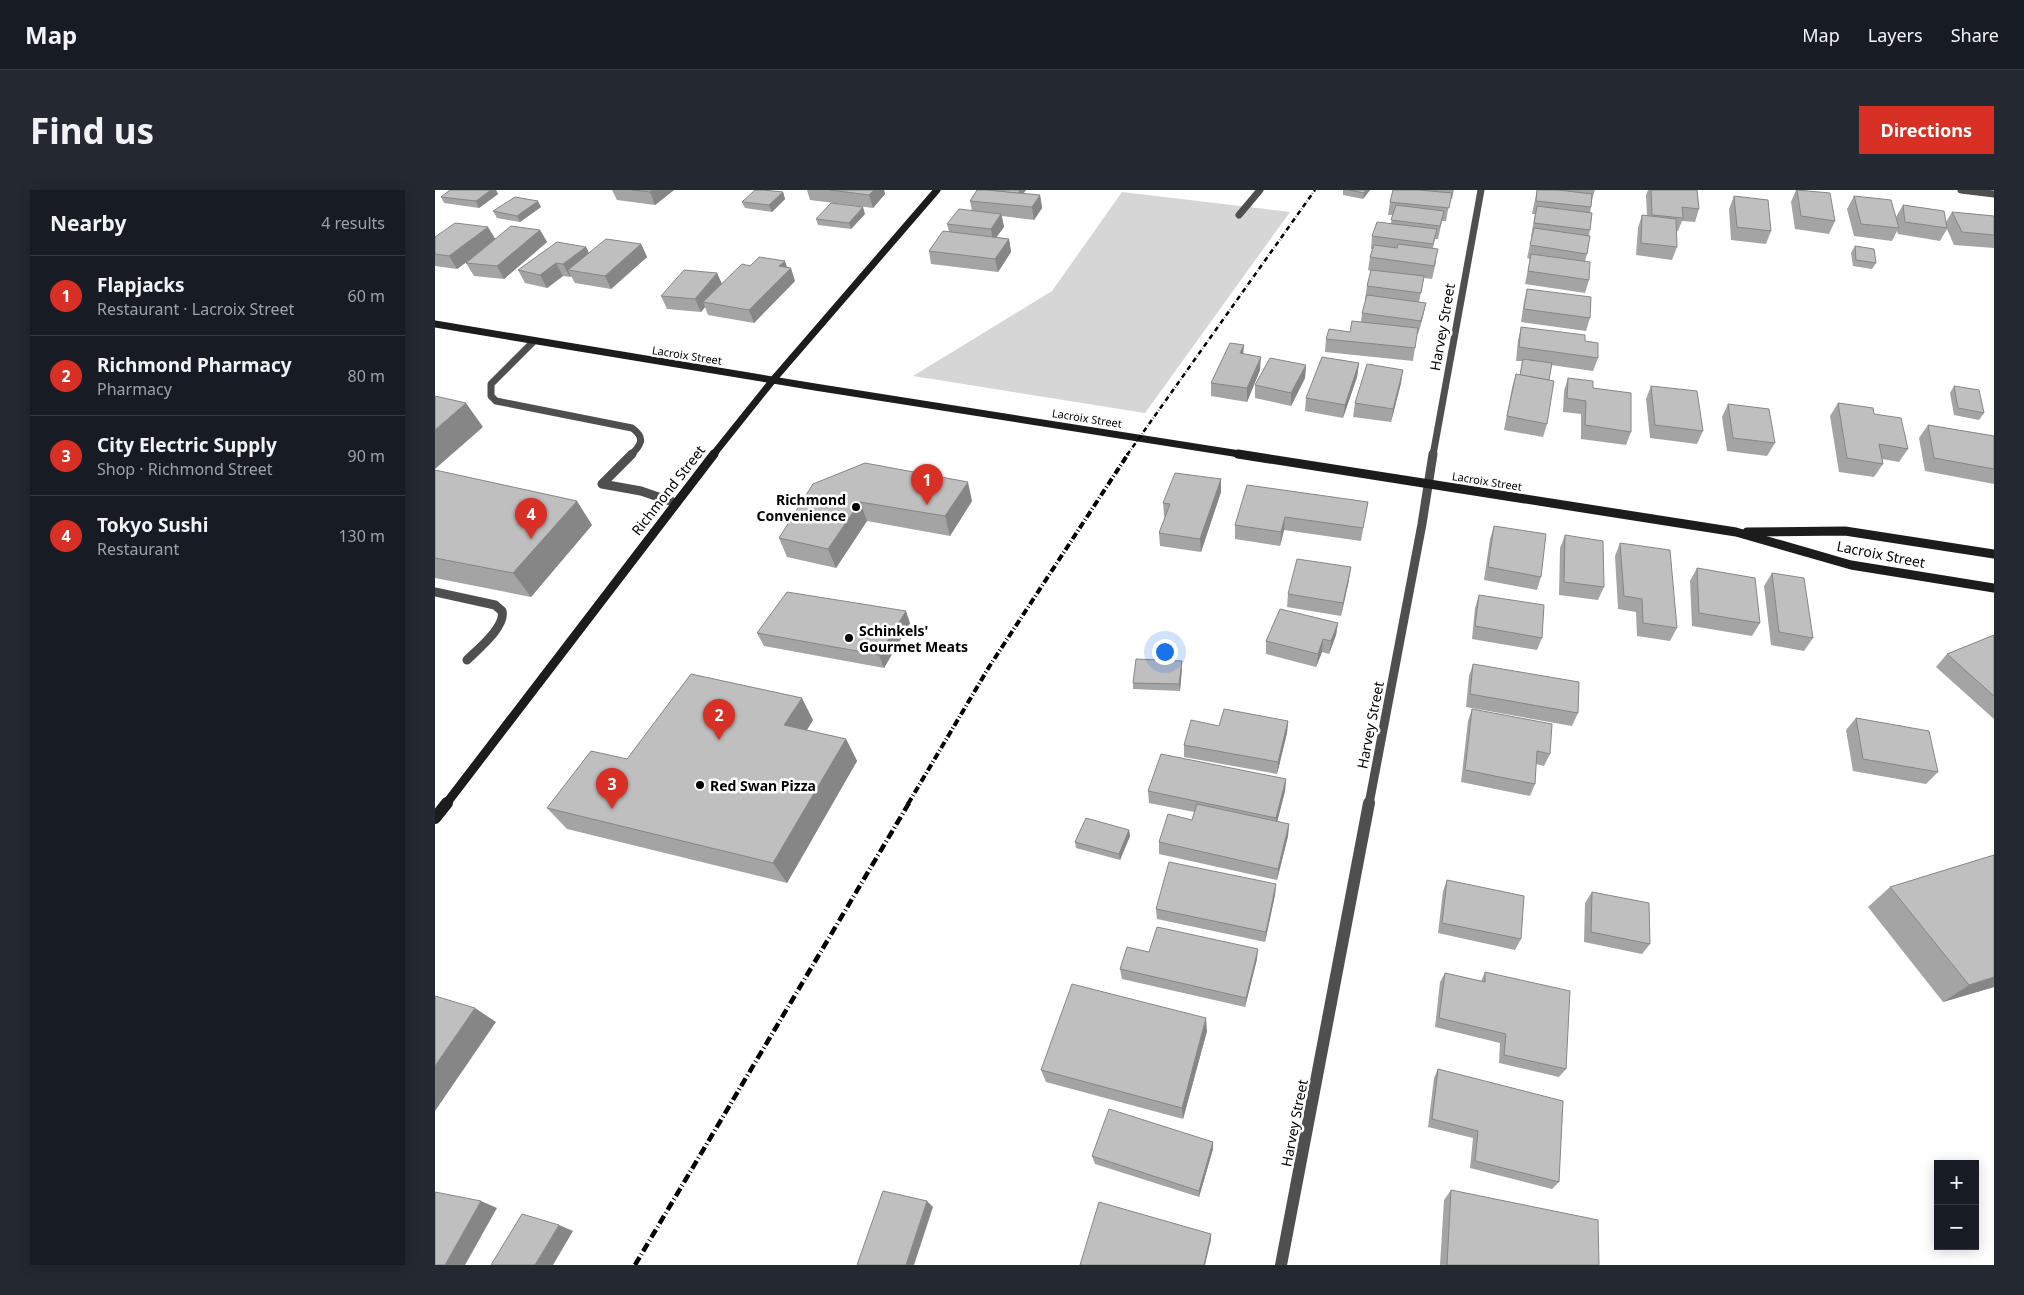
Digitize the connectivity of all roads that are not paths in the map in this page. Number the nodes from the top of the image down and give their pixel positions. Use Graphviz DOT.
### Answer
graph roads {
  1 [pos="937,190"];
  2 [pos="1260,190"];
  3 [pos="1481,190"];
  4 [pos="1961,190"];
  5 [pos="1994,194"];
  6 [pos="1239,215"];
  7 [pos="435,324"];
  8 [pos="535,341"];
  9 [pos="773,380"];
  10 [pos="1429,483"];
  11 [pos="676,503"];
  12 [pos="1736,532"];
  13 [pos="1994,554"];
  14 [pos="1994,588"];
  15 [pos="435,592"];
  16 [pos="467,660"];
  17 [pos="435,818"];
  18 [pos="1281,1265"];
  1 -- 9 [label="main road, Richmond Street"];
  2 -- 6 [label="street"];
  3 -- 10 [label="street, Harvey Street"];
  4 -- 5 [label="street"];
  7 -- 8 [label="main road, Lacroix Street"];
  8 -- 9 [label="main road, Lacroix Street"];
  8 -- 11 [label="street"];
  9 -- 10 [label="main road, Lacroix Street"];
  9 -- 11 [label="main road, Richmond Street"];
  10 -- 12 [label="main road, Lacroix Street"];
  10 -- 18 [label="street, Harvey Street"];
  11 -- 17 [label="main road, Richmond Street"];
  12 -- 13 [label="main road, Lacroix Street"];
  12 -- 14 [label="main road, Lacroix Street"];
  15 -- 16 [label="street"];
}
